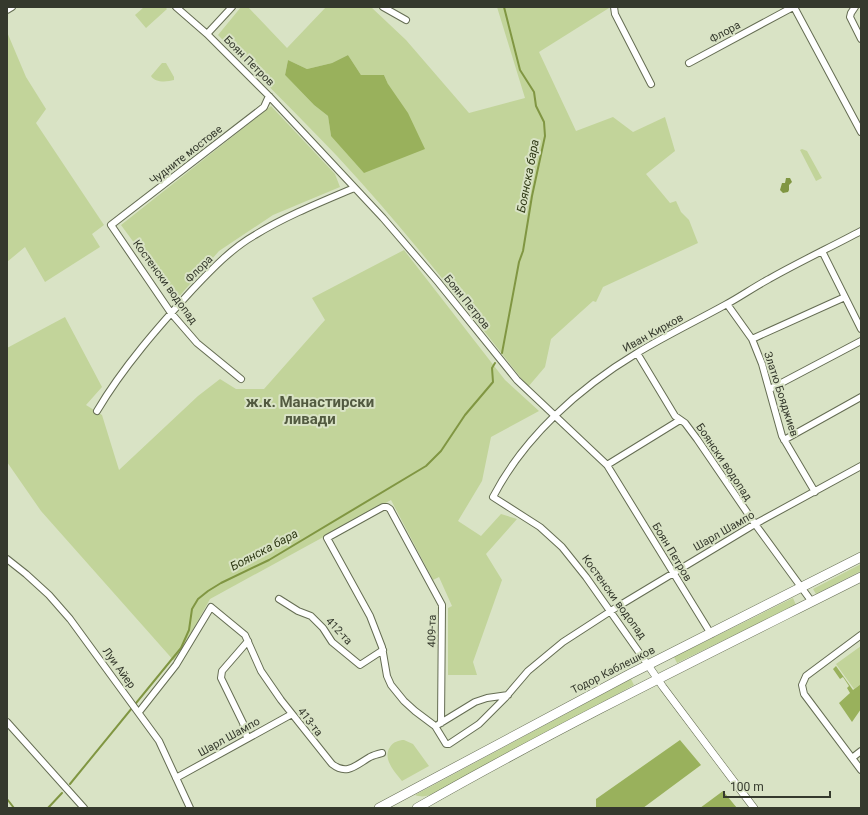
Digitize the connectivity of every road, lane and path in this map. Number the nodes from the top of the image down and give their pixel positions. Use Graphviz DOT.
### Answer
graph roads {
  1 [pos="12,7"];
  2 [pos="176,7"];
  3 [pos="232,7"];
  4 [pos="383,7"];
  5 [pos="614,7"];
  6 [pos="793,7"];
  7 [pos="855,7"];
  8 [pos="7,10"];
  9 [pos="406,20"];
  10 [pos="207,34"];
  11 [pos="861,39"];
  12 [pos="689,63"];
  13 [pos="651,84"];
  14 [pos="269,96"];
  15 [pos="861,116"];
  16 [pos="855,120"];
  17 [pos="861,132"];
  18 [pos="354,188"];
  19 [pos="111,225"];
  20 [pos="861,231"];
  21 [pos="822,251"];
  22 [pos="845,297"];
  23 [pos="727,304"];
  24 [pos="171,313"];
  25 [pos="861,328"];
  26 [pos="752,338"];
  27 [pos="861,341"];
  28 [pos="637,353"];
  29 [pos="241,379"];
  30 [pos="770,390"];
  31 [pos="861,397"];
  32 [pos="97,411"];
  33 [pos="554,416"];
  34 [pos="680,420"];
  35 [pos="784,440"];
  36 [pos="607,465"];
  37 [pos="861,466"];
  38 [pos="815,492"];
  39 [pos="493,497"];
  40 [pos="755,524"];
  41 [pos="861,557"];
  42 [pos="7,559"];
  43 [pos="673,572"];
  44 [pos="861,577"];
  45 [pos="802,588"];
  46 [pos="279,599"];
  47 [pos="812,602"];
  48 [pos="610,611"];
  49 [pos="710,634"];
  50 [pos="861,635"];
  51 [pos="248,641"];
  52 [pos="383,650"];
  53 [pos="648,665"];
  54 [pos="658,680"];
  55 [pos="508,695"];
  56 [pos="135,707"];
  57 [pos="292,714"];
  58 [pos="7,722"];
  59 [pos="438,724"];
  60 [pos="247,738"];
  61 [pos="861,751"];
  62 [pos="382,753"];
  63 [pos="852,758"];
  64 [pos="861,770"];
  65 [pos="176,778"];
  66 [pos="84,808"];
  67 [pos="190,808"];
  68 [pos="379,808"];
  69 [pos="418,808"];
  70 [pos="754,808"];
  1 -- 8 [label="street"];
  2 -- 10 [label="street, Боян Петров"];
  3 -- 10 [label="street"];
  4 -- 9 [label="street"];
  5 -- 13 [label="street"];
  6 -- 12 [label="street, Флора"];
  6 -- 16 [label="street"];
  7 -- 11 [label="street"];
  10 -- 14 [label="street, Боян Петров"];
  14 -- 18 [label="street, Боян Петров"];
  14 -- 19 [label="street, Чудните мостове"];
  15 -- 16 [label="street"];
  16 -- 17 [label="street"];
  18 -- 24 [label="street, Флора"];
  18 -- 33 [label="street, Боян Петров"];
  19 -- 24 [label="street, Костенски водопад"];
  20 -- 21 [label="street, Иван Кирков"];
  21 -- 22 [label="street"];
  21 -- 23 [label="street, Иван Кирков"];
  22 -- 25 [label="street"];
  22 -- 26 [label="street"];
  23 -- 26 [label="street, Златю Бояджиев"];
  23 -- 28 [label="street, Иван Кирков"];
  24 -- 29 [label="street, Костенски водопад"];
  24 -- 32 [label="street, Флора"];
  26 -- 30 [label="street, Златю Бояджиев"];
  27 -- 30 [label="street"];
  28 -- 33 [label="street, Иван Кирков"];
  28 -- 34 [label="street, Боянски водопад"];
  30 -- 35 [label="street, Златю Бояджиев"];
  31 -- 35 [label="street"];
  33 -- 36 [label="street, Боян Петров"];
  33 -- 39 [label="street, Иван Кирков"];
  34 -- 36 [label="street"];
  34 -- 40 [label="street, Боянски водопад"];
  35 -- 38 [label="street, Златю Бояджиев"];
  36 -- 43 [label="street, Боян Петров"];
  37 -- 38 [label="street, Шарл Шампо"];
  38 -- 40 [label="street, Шарл Шампо"];
  39 -- 48 [label="street, Костенски водопад"];
  40 -- 43 [label="street, Шарл Шампо"];
  40 -- 45 [label="street, Боянски водопад"];
  41 -- 45 [label="main road, Тодор Каблешков"];
  42 -- 56 [label="street, Луи Айер"];
  43 -- 48 [label="street, Шарл Шампо"];
  43 -- 49 [label="street, Боян Петров"];
  44 -- 47 [label="main road"];
  45 -- 47 [label="street, Боянски водопад"];
  45 -- 49 [label="main road, Тодор Каблешков"];
  46 -- 52 [label="street, 412-та"];
  47 -- 54 [label="main road"];
  48 -- 53 [label="street, Костенски водопад"];
  48 -- 55 [label="street, Шарл Шампо"];
  49 -- 53 [label="main road, Тодор Каблешков"];
  50 -- 63 [label="street"];
  51 -- 56 [label="street, 413-та"];
  51 -- 57 [label="street, 413-та"];
  51 -- 60 [label="street"];
  52 -- 59 [label="street"];
  52 -- 59 [label="street, 409-та"];
  53 -- 54 [label="street, Костенски водопад"];
  53 -- 68 [label="main road, Тодор Каблешков"];
  54 -- 69 [label="main road"];
  54 -- 70 [label="street, Костенски водопад"];
  55 -- 59 [label="street"];
  55 -- 59 [label="street, Шарл Шампо"];
  56 -- 65 [label="street, Луи Айер"];
  57 -- 60 [label="street, Шарл Шампо"];
  57 -- 62 [label="street, 413-та"];
  58 -- 66 [label="street"];
  60 -- 65 [label="street, Шарл Шампо"];
  61 -- 63 [label="street"];
  63 -- 64 [label="street"];
  65 -- 67 [label="street, Луи Айер"];
}
